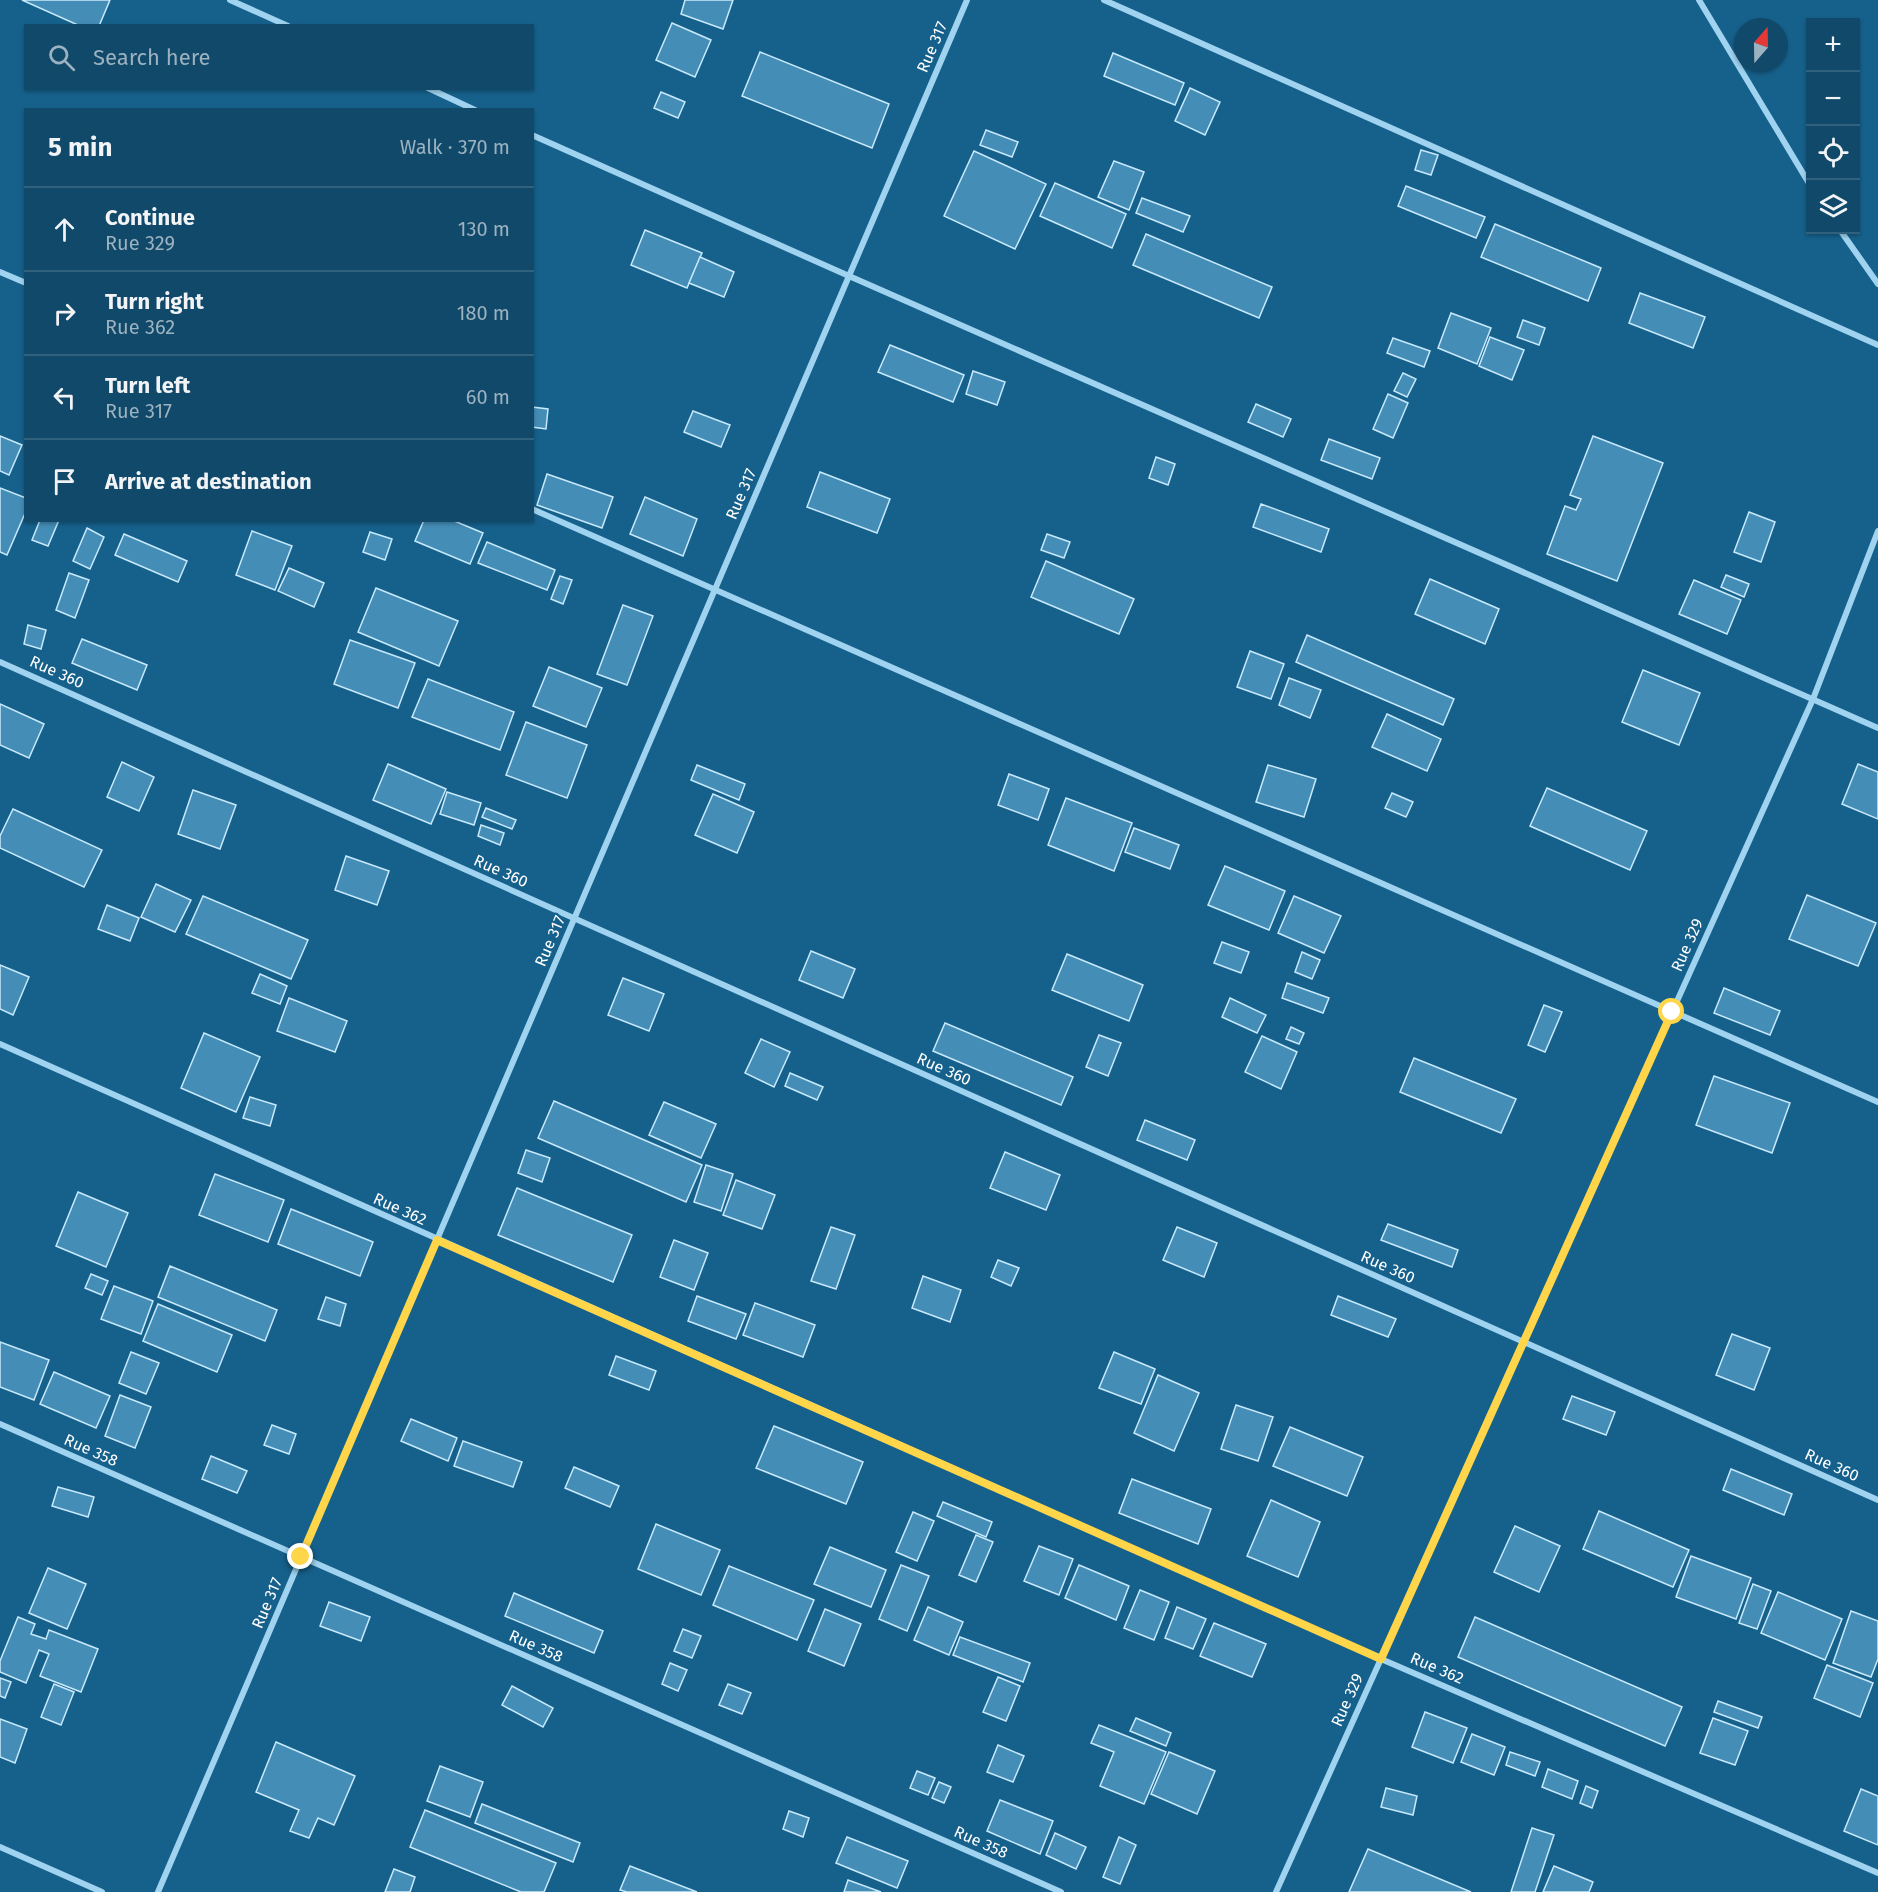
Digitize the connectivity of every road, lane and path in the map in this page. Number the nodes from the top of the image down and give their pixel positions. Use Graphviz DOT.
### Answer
graph roads {
  1 [pos="230,0"];
  2 [pos="967,0"];
  3 [pos="1104,0"];
  4 [pos="1699,0"];
  5 [pos="284,24"];
  6 [pos="433,90"];
  7 [pos="472,108"];
  8 [pos="534,136"];
  9 [pos="1807,180"];
  10 [pos="1843,234"];
  11 [pos="0,272"];
  12 [pos="849,276"];
  13 [pos="24,283"];
  14 [pos="1878,284"];
  15 [pos="1878,345"];
  16 [pos="534,510"];
  17 [pos="1878,531"];
  18 [pos="715,590"];
  19 [pos="0,662"];
  20 [pos="1813,699"];
  21 [pos="1878,728"];
  22 [pos="575,918"];
  23 [pos="1672,1012"];
  24 [pos="0,1044"];
  25 [pos="1878,1101"];
  26 [pos="437,1240"];
  27 [pos="1524,1342"];
  28 [pos="0,1424"];
  29 [pos="1878,1500"];
  30 [pos="301,1557"];
  31 [pos="1381,1659"];
  32 [pos="0,1847"];
  33 [pos="1878,1873"];
  34 [pos="102,1892"];
  35 [pos="158,1892"];
  36 [pos="1061,1892"];
  37 [pos="1276,1892"];
  1 -- 5 [label="street"];
  2 -- 12 [label="street, Rue 317"];
  3 -- 15 [label="street"];
  4 -- 9 [label="street"];
  6 -- 7 [label="street"];
  8 -- 12 [label="street"];
  10 -- 14 [label="street"];
  11 -- 13 [label="street"];
  12 -- 18 [label="street, Rue 317"];
  12 -- 20 [label="street"];
  16 -- 18 [label="street"];
  17 -- 20 [label="street, Rue 329"];
  18 -- 22 [label="street, Rue 317"];
  18 -- 23 [label="street"];
  19 -- 22 [label="street, Rue 360"];
  20 -- 21 [label="street"];
  20 -- 23 [label="street, Rue 329"];
  22 -- 26 [label="street, Rue 317"];
  22 -- 27 [label="street, Rue 360"];
  23 -- 25 [label="street"];
  23 -- 27 [label="street, Rue 329"];
  24 -- 26 [label="street, Rue 362"];
  26 -- 30 [label="street, Rue 317"];
  26 -- 31 [label="street, Rue 362"];
  27 -- 29 [label="street, Rue 360"];
  27 -- 31 [label="street, Rue 329"];
  28 -- 30 [label="street, Rue 358"];
  30 -- 35 [label="street, Rue 317"];
  30 -- 36 [label="street, Rue 358"];
  31 -- 33 [label="street, Rue 362"];
  31 -- 37 [label="street, Rue 329"];
  32 -- 34 [label="street"];
}
